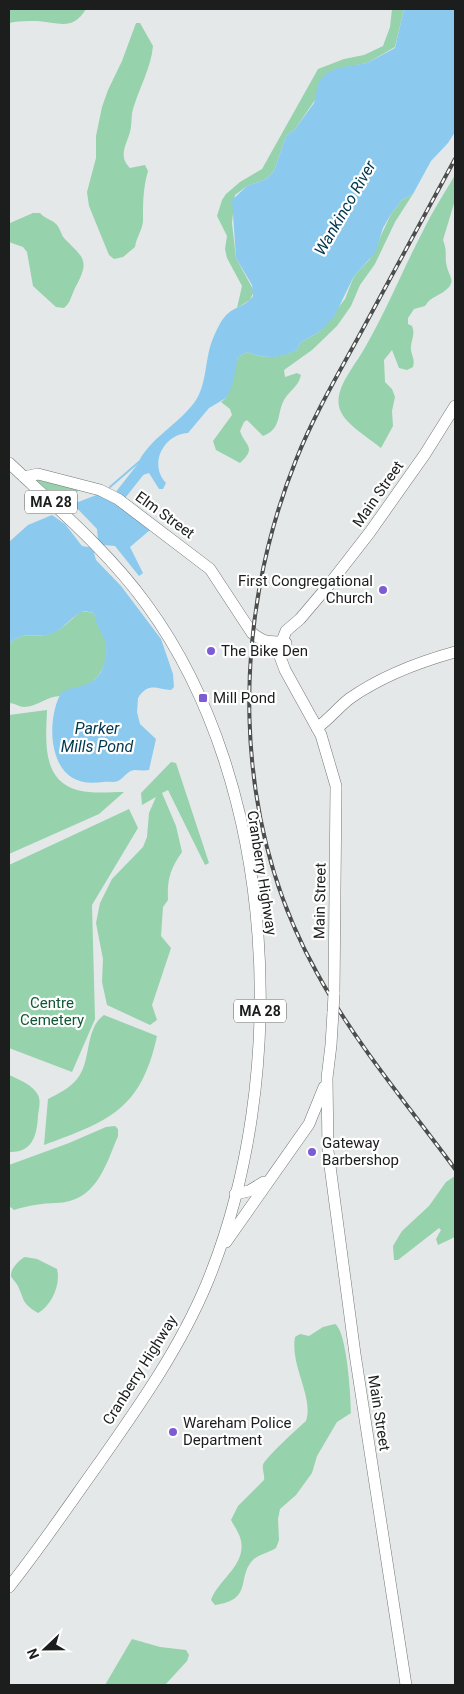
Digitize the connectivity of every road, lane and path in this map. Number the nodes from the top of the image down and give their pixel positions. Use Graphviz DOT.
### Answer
graph roads {
  1 [pos="455,406"];
  2 [pos="9,463"];
  3 [pos="24,478"];
  4 [pos="282,642"];
  5 [pos="455,652"];
  6 [pos="317,728"];
  7 [pos="327,1078"];
  8 [pos="311,1121"];
  9 [pos="327,1132"];
  10 [pos="328,1144"];
  11 [pos="277,1171"];
  12 [pos="234,1196"];
  13 [pos="255,1200"];
  14 [pos="213,1266"];
  15 [pos="21,1572"];
  16 [pos="9,1587"];
  17 [pos="9,1598"];
  18 [pos="406,1685"];
  1 -- 4 [label="main road, Main Street"];
  2 -- 3 [label="main road, Cranberry Highway / MA 28"];
  3 -- 4 [label="main road, Elm Street"];
  3 -- 12 [label="main road, Cranberry Highway / MA 28"];
  4 -- 6 [label="main road, Main Street"];
  5 -- 6 [label="main road"];
  6 -- 7 [label="main road, Main Street, bridge"];
  7 -- 8 [label="main road"];
  7 -- 9 [label="main road, Main Street"];
  8 -- 9 [label="main road"];
  8 -- 10 [label="main road"];
  8 -- 11 [label="main road"];
  9 -- 10 [label="main road, Main Street"];
  10 -- 18 [label="main road, Main Street"];
  11 -- 12 [label="main road"];
  11 -- 13 [label="main road"];
  12 -- 13 [label="main road"];
  12 -- 14 [label="main road, Cranberry Highway / MA 28"];
  13 -- 14 [label="main road"];
  14 -- 15 [label="main road, Cranberry Highway / MA 28"];
  15 -- 16 [label="main road, Cranberry Highway / MA 28"];
  15 -- 17 [label="main road, Cranberry Highway / MA 28"];
}
